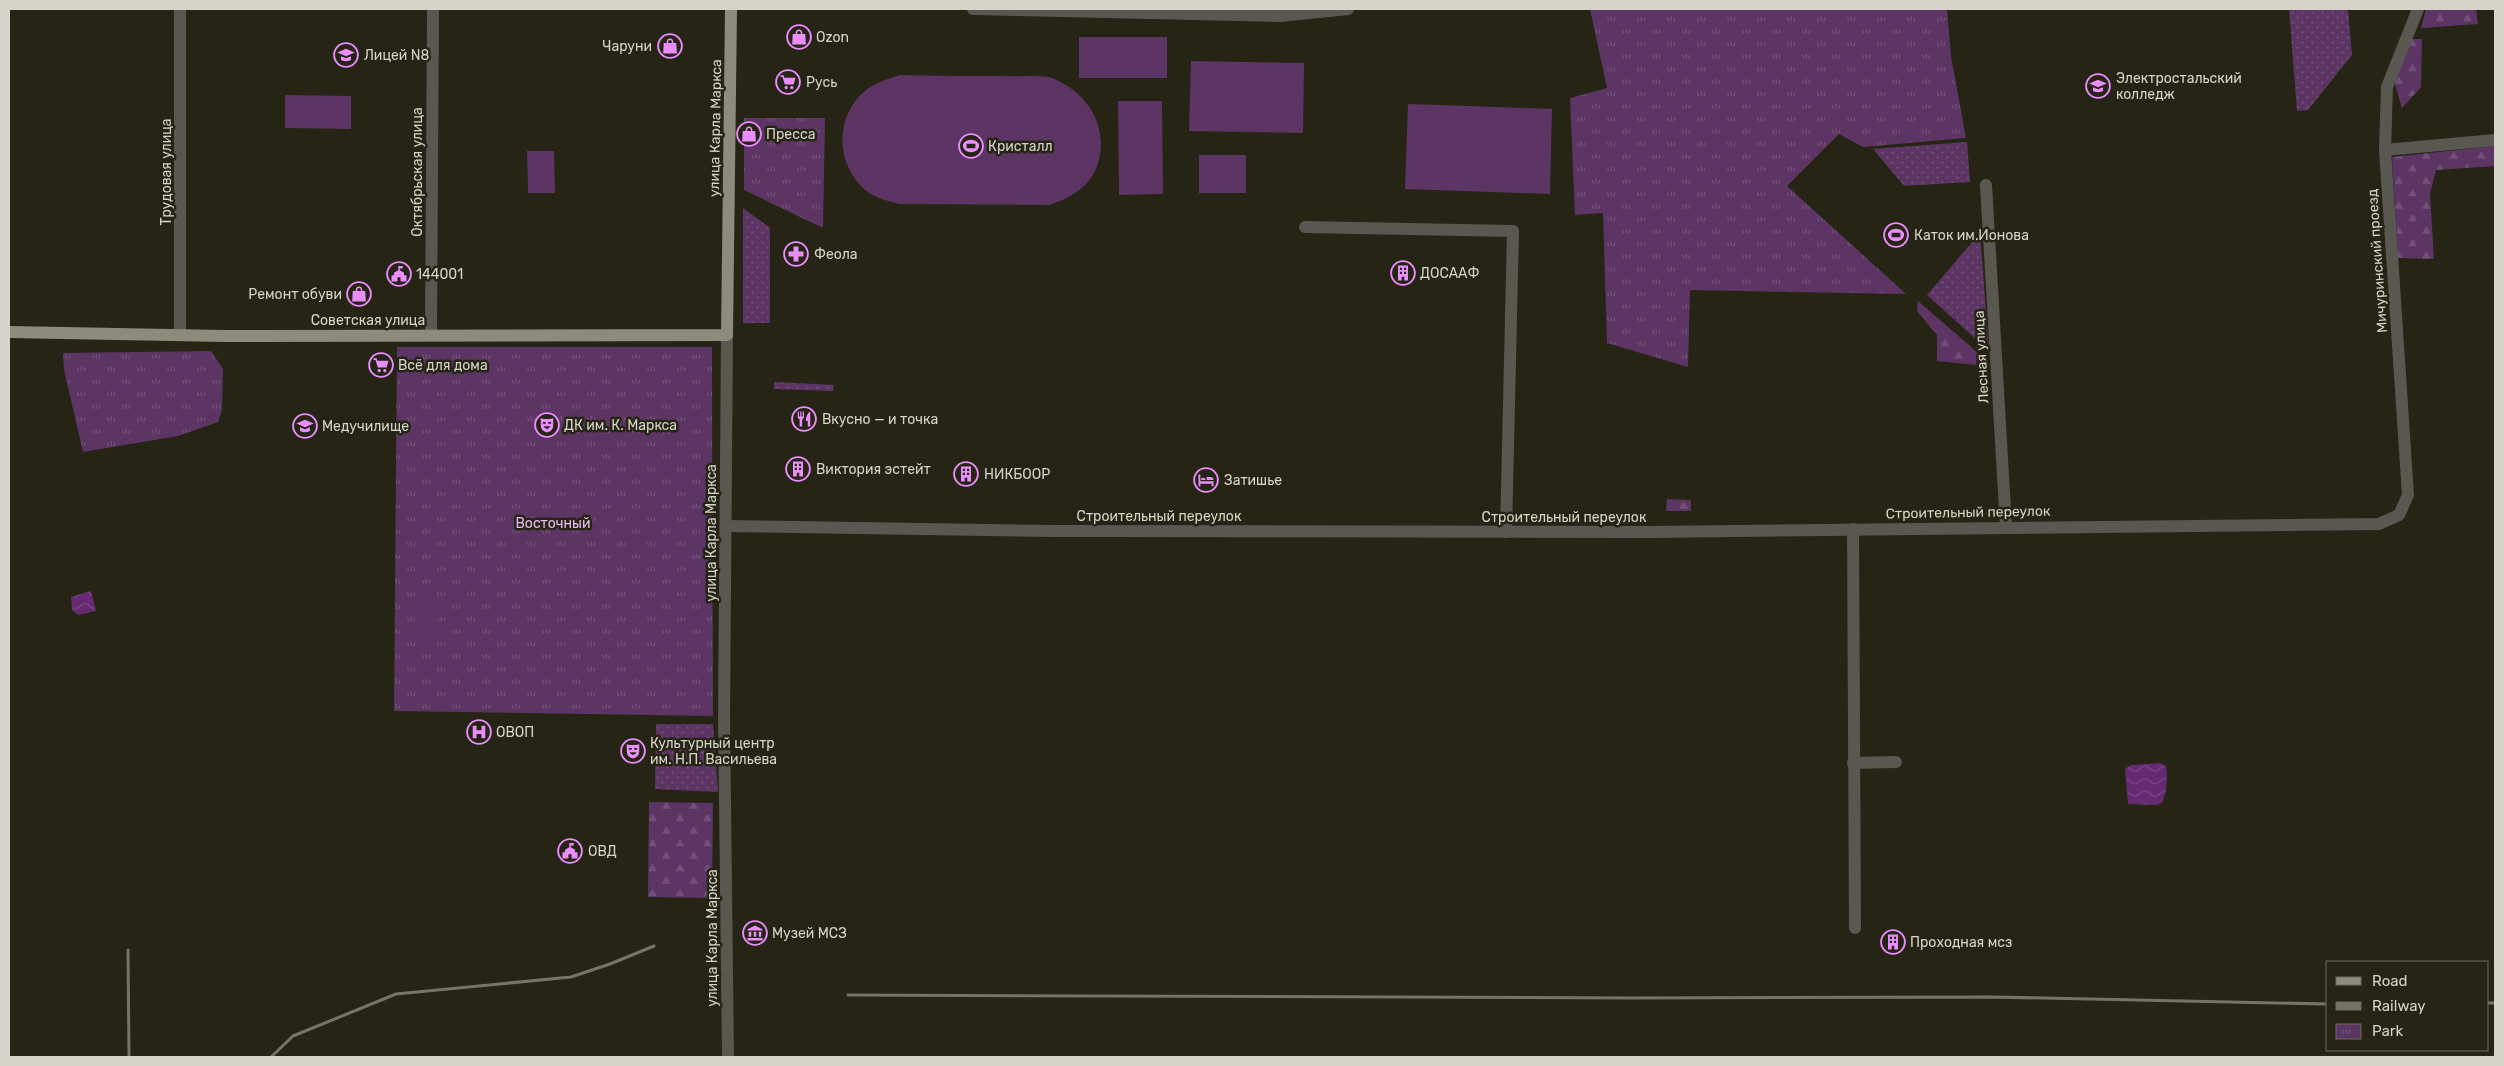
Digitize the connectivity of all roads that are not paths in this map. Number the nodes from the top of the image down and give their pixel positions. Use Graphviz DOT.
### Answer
graph roads {
  1 [pos="180,9"];
  2 [pos="433,9"];
  3 [pos="731,9"];
  4 [pos="973,9"];
  5 [pos="1012,9"];
  6 [pos="1348,9"];
  7 [pos="2418,9"];
  8 [pos="1332,10"];
  9 [pos="2495,140"];
  10 [pos="2385,150"];
  11 [pos="1986,185"];
  12 [pos="1304,227"];
  13 [pos="9,332"];
  14 [pos="180,335"];
  15 [pos="431,335"];
  16 [pos="727,335"];
  17 [pos="2399,515"];
  18 [pos="726,526"];
  19 [pos="2006,527"];
  20 [pos="1853,529"];
  21 [pos="1506,532"];
  22 [pos="1896,762"];
  23 [pos="1853,763"];
  24 [pos="1855,928"];
  25 [pos="728,1057"];
  1 -- 14 [label="street, Трудовая улица"];
  2 -- 15 [label="street, Октябрьская улица"];
  3 -- 16 [label="main road, улица Карла Маркса"];
  4 -- 5 [label="street"];
  5 -- 8 [label="street"];
  6 -- 8 [label="street"];
  7 -- 10 [label="street, Мичуринский проезд"];
  9 -- 10 [label="street"];
  10 -- 17 [label="street, Мичуринский проезд"];
  11 -- 19 [label="street, Лесная улица"];
  12 -- 21 [label="street"];
  13 -- 14 [label="main road, Советская улица"];
  14 -- 15 [label="main road, Советская улица"];
  15 -- 16 [label="main road, Советская улица"];
  16 -- 18 [label="street, улица Карла Маркса"];
  17 -- 19 [label="street, Строительный переулок"];
  18 -- 21 [label="street, Строительный переулок"];
  18 -- 25 [label="street, улица Карла Маркса"];
  19 -- 20 [label="street, Строительный переулок"];
  20 -- 21 [label="street, Строительный переулок"];
  20 -- 23 [label="street"];
  22 -- 23 [label="street"];
  23 -- 24 [label="street"];
}
